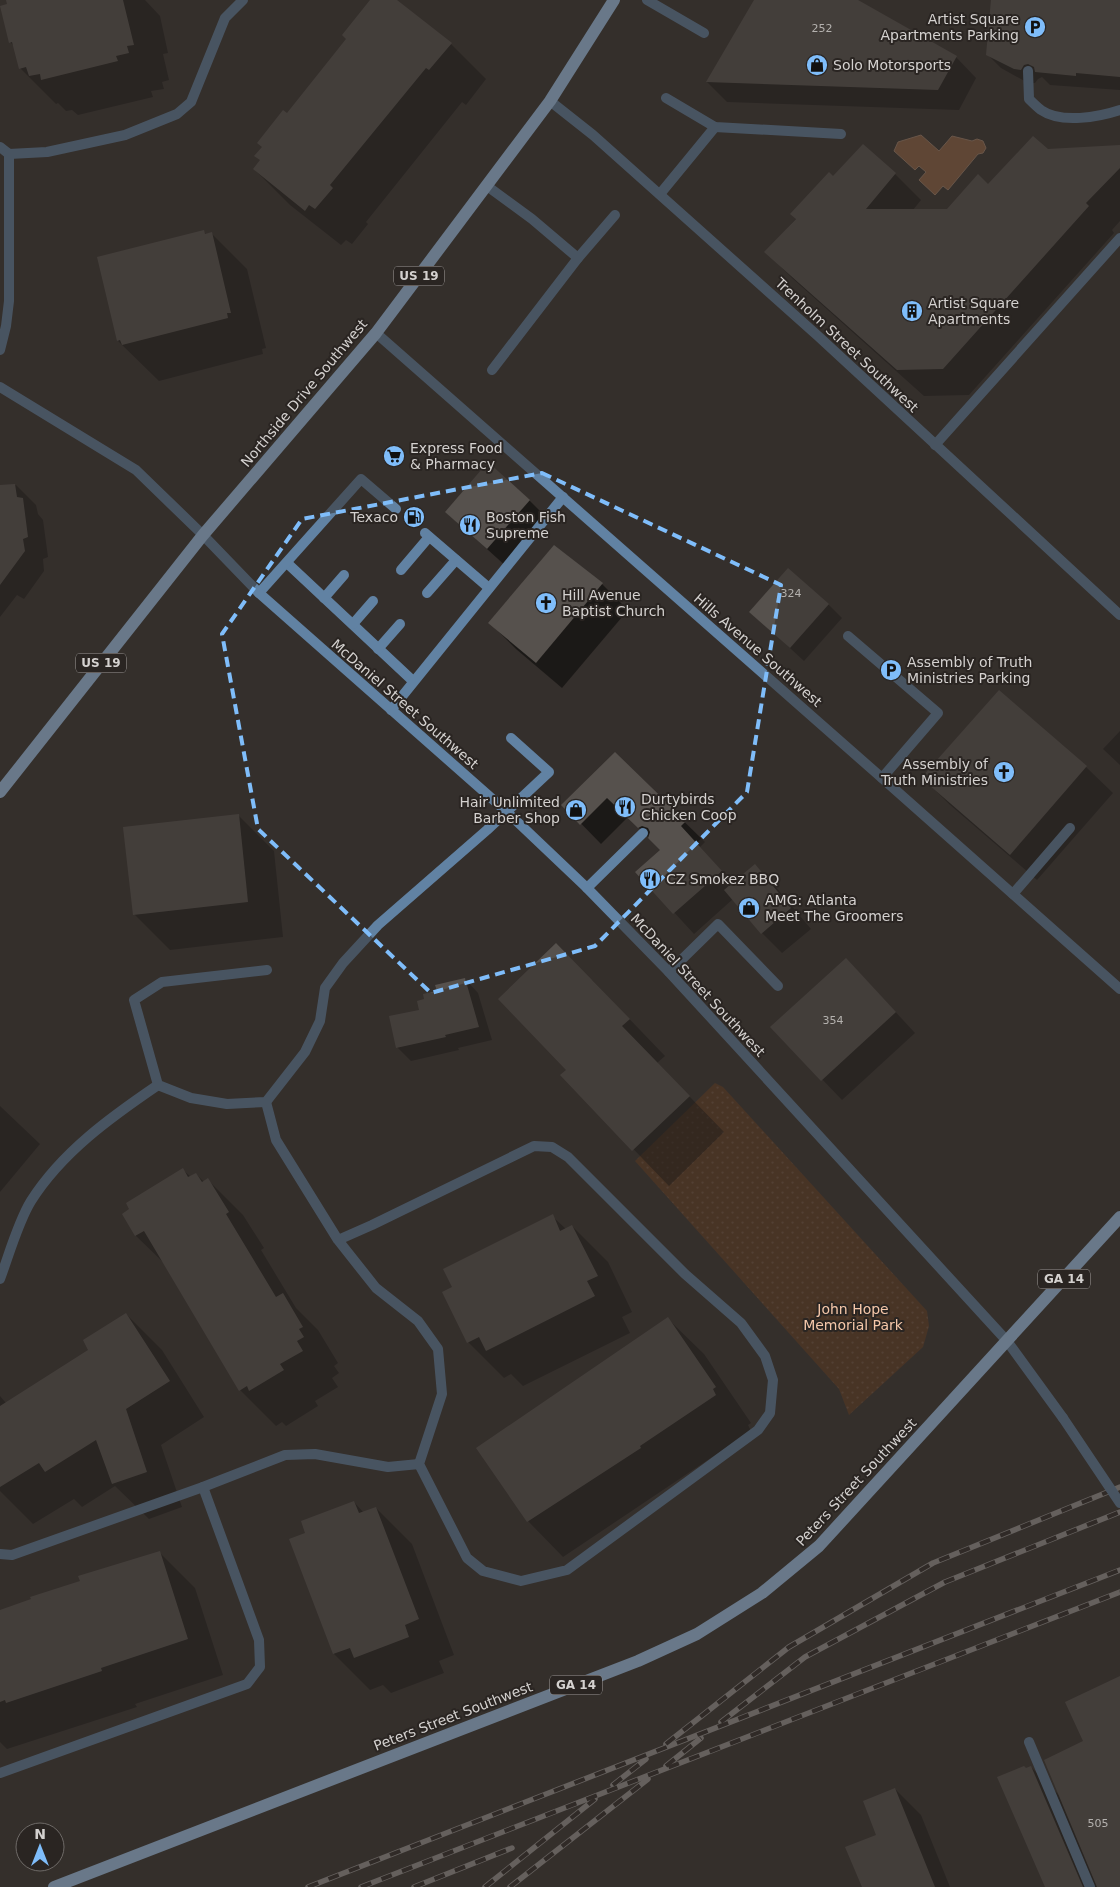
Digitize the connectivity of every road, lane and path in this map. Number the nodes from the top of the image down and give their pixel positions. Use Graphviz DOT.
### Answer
graph roads {
  1 [pos="243,0"];
  2 [pos="614,0"];
  3 [pos="647,0"];
  4 [pos="704,33"];
  5 [pos="1028,71"];
  6 [pos="666,98"];
  7 [pos="550,101"];
  8 [pos="1120,110"];
  9 [pos="715,127"];
  10 [pos="841,134"];
  11 [pos="0,147"];
  12 [pos="9,154"];
  13 [pos="487,186"];
  14 [pos="660,194"];
  15 [pos="614,215"];
  16 [pos="1120,238"];
  17 [pos="578,258"];
  18 [pos="376,333"];
  19 [pos="0,350"];
  20 [pos="492,370"];
  21 [pos="0,387"];
  22 [pos="935,445"];
  23 [pos="563,497"];
  24 [pos="396,509"];
  25 [pos="203,535"];
  26 [pos="456,560"];
  27 [pos="287,563"];
  28 [pos="401,570"];
  29 [pos="344,575"];
  30 [pos="489,588"];
  31 [pos="427,592"];
  32 [pos="259,593"];
  33 [pos="324,598"];
  34 [pos="373,601"];
  35 [pos="1120,615"];
  36 [pos="353,624"];
  37 [pos="400,624"];
  38 [pos="848,636"];
  39 [pos="378,649"];
  40 [pos="413,681"];
  41 [pos="391,710"];
  42 [pos="511,738"];
  43 [pos="882,778"];
  44 [pos="0,792"];
  45 [pos="506,811"];
  46 [pos="1070,828"];
  47 [pos="643,833"];
  48 [pos="587,888"];
  49 [pos="1013,894"];
  50 [pos="268,970"];
  51 [pos="669,972"];
  52 [pos="778,986"];
  53 [pos="1120,989"];
  54 [pos="158,1085"];
  55 [pos="266,1102"];
  56 [pos="1120,1217"];
  57 [pos="338,1240"];
  58 [pos="0,1279"];
  59 [pos="1008,1341"];
  60 [pos="419,1464"];
  61 [pos="203,1487"];
  62 [pos="1120,1503"];
  63 [pos="0,1554"];
  64 [pos="1029,1742"];
  65 [pos="0,1773"];
  66 [pos="54,1887"];
  67 [pos="1090,1887"];
  1 -- 12 [label="street"];
  2 -- 7 [label="main road, Northside Drive Southwest / US 19"];
  3 -- 4 [label="street"];
  5 -- 8 [label="street"];
  6 -- 9 [label="street"];
  7 -- 13 [label="main road, Northside Drive Southwest / US 19"];
  7 -- 14 [label="street, Trenholm Street Southwest"];
  9 -- 10 [label="street"];
  9 -- 14 [label="street"];
  11 -- 12 [label="street"];
  12 -- 19 [label="street"];
  13 -- 17 [label="street"];
  13 -- 18 [label="main road, Northside Drive Southwest / US 19"];
  14 -- 22 [label="street, Trenholm Street Southwest"];
  15 -- 17 [label="street"];
  16 -- 22 [label="street"];
  17 -- 20 [label="street"];
  18 -- 23 [label="street, Hills Avenue Southwest"];
  18 -- 25 [label="main road, Northside Drive Southwest / US 19"];
  21 -- 25 [label="street, McDaniel Street Southwest"];
  22 -- 35 [label="street, Trenholm Street Southwest"];
  23 -- 30 [label="street"];
  23 -- 43 [label="street, Hills Avenue Southwest"];
  24 -- 27 [label="street"];
  25 -- 32 [label="street, McDaniel Street Southwest"];
  25 -- 44 [label="main road, Northside Drive Southwest / US 19"];
  26 -- 28 [label="street"];
  26 -- 30 [label="street"];
  26 -- 31 [label="street"];
  27 -- 32 [label="street"];
  27 -- 33 [label="street"];
  29 -- 33 [label="street"];
  30 -- 40 [label="street"];
  32 -- 41 [label="street, McDaniel Street Southwest"];
  33 -- 36 [label="street"];
  34 -- 36 [label="street"];
  36 -- 39 [label="street"];
  37 -- 39 [label="street"];
  38 -- 43 [label="street"];
  39 -- 40 [label="street"];
  40 -- 41 [label="street"];
  41 -- 45 [label="street, McDaniel Street Southwest"];
  42 -- 45 [label="street"];
  43 -- 49 [label="street, Hills Avenue Southwest"];
  45 -- 48 [label="street, McDaniel Street Southwest"];
  45 -- 55 [label="street"];
  46 -- 49 [label="street"];
  47 -- 48 [label="street"];
  48 -- 51 [label="street, McDaniel Street Southwest"];
  49 -- 53 [label="street, Hills Avenue Southwest"];
  50 -- 54 [label="street"];
  51 -- 52 [label="street"];
  51 -- 59 [label="street, McDaniel Street Southwest"];
  54 -- 55 [label="street"];
  54 -- 58 [label="street"];
  55 -- 57 [label="street"];
  56 -- 59 [label="main road, Peters Street Southwest / GA 14"];
  57 -- 60 [label="street"];
  57 -- 60 [label="street"];
  59 -- 62 [label="street, McDaniel Street Southwest, bridge"];
  59 -- 66 [label="main road, Peters Street Southwest / GA 14"];
  60 -- 61 [label="street"];
  61 -- 63 [label="street"];
  61 -- 65 [label="street"];
  64 -- 67 [label="street"];
}
